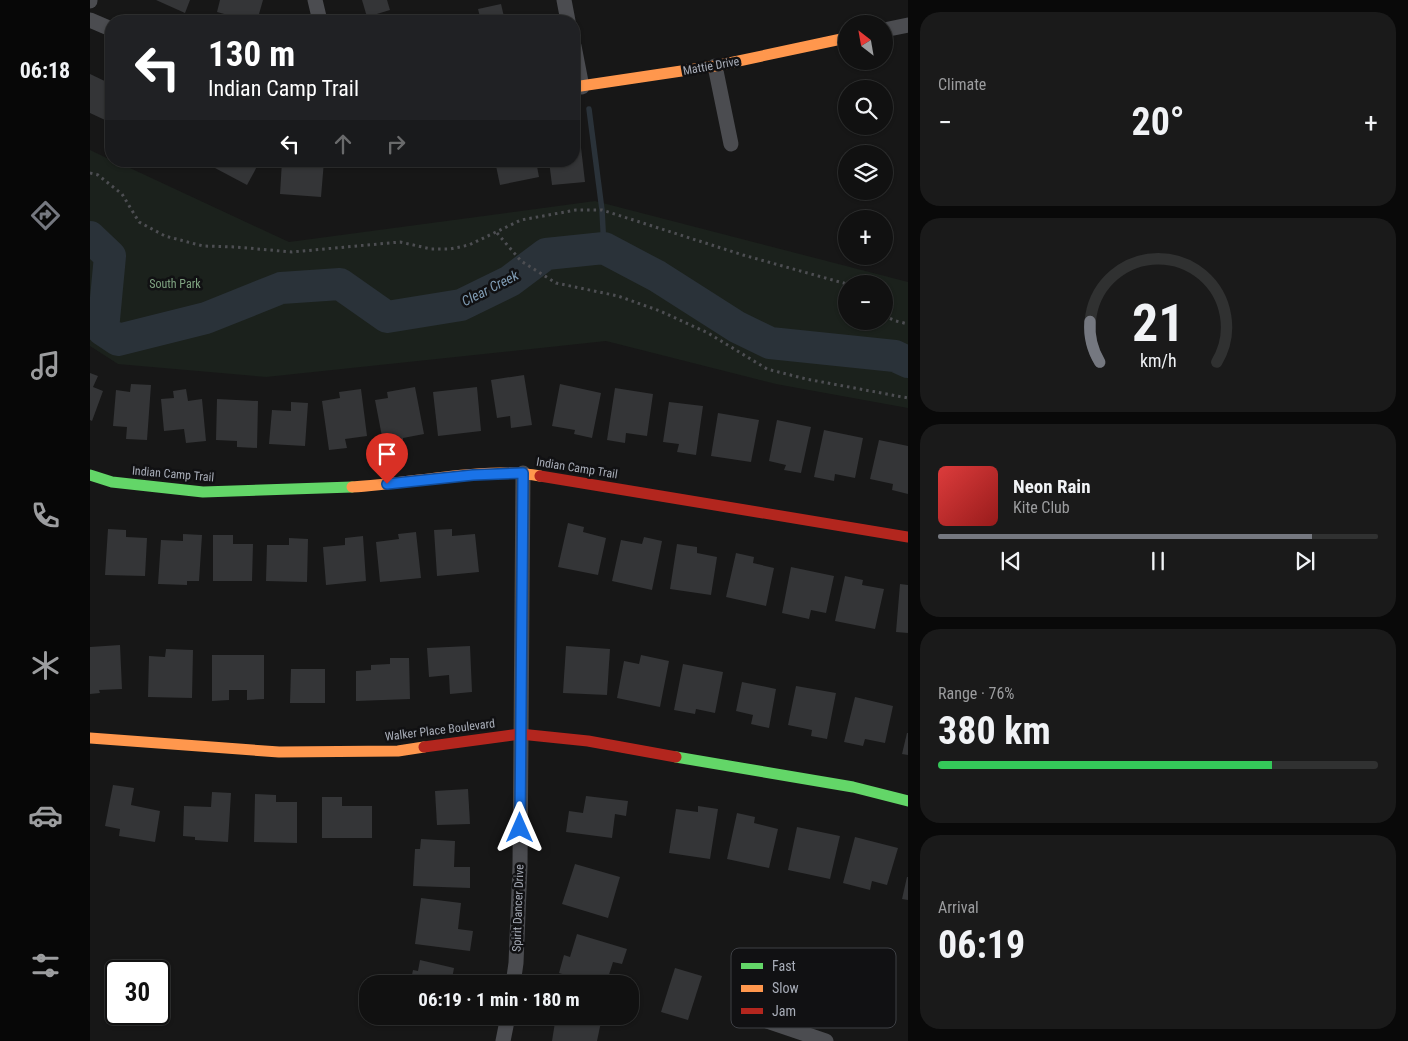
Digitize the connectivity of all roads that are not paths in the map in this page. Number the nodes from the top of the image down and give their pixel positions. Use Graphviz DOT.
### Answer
graph roads {
  1 [pos="315,0"];
  2 [pos="564,0"];
  3 [pos="319,15"];
  4 [pos="567,15"];
  5 [pos="90,20"];
  6 [pos="908,25"];
  7 [pos="105,26"];
  8 [pos="893,28"];
  9 [pos="838,40"];
  10 [pos="715,66"];
  11 [pos="580,87"];
  12 [pos="731,144"];
  13 [pos="523,473"];
  14 [pos="90,475"];
  15 [pos="908,537"];
  16 [pos="520,734"];
  17 [pos="90,738"];
  18 [pos="908,801"];
  19 [pos="514,975"];
  20 [pos="506,1025"];
  21 [pos="788,1028"];
  22 [pos="503,1041"];
  23 [pos="826,1041"];
  1 -- 3 [label="street"];
  2 -- 4 [label="street"];
  5 -- 7 [label="street"];
  6 -- 8 [label="street"];
  9 -- 10 [label="street, Mattie Drive"];
  10 -- 11 [label="street, Mattie Drive"];
  10 -- 12 [label="street"];
  13 -- 14 [label="street, Indian Camp Trail"];
  13 -- 15 [label="street, Indian Camp Trail"];
  13 -- 16 [label="street, Spirit Dancer Drive"];
  16 -- 17 [label="street, Walker Place Boulevard"];
  16 -- 18 [label="street, Walker Place Boulevard"];
  16 -- 19 [label="street, Spirit Dancer Drive"];
  20 -- 22 [label="street"];
  21 -- 23 [label="street"];
}
